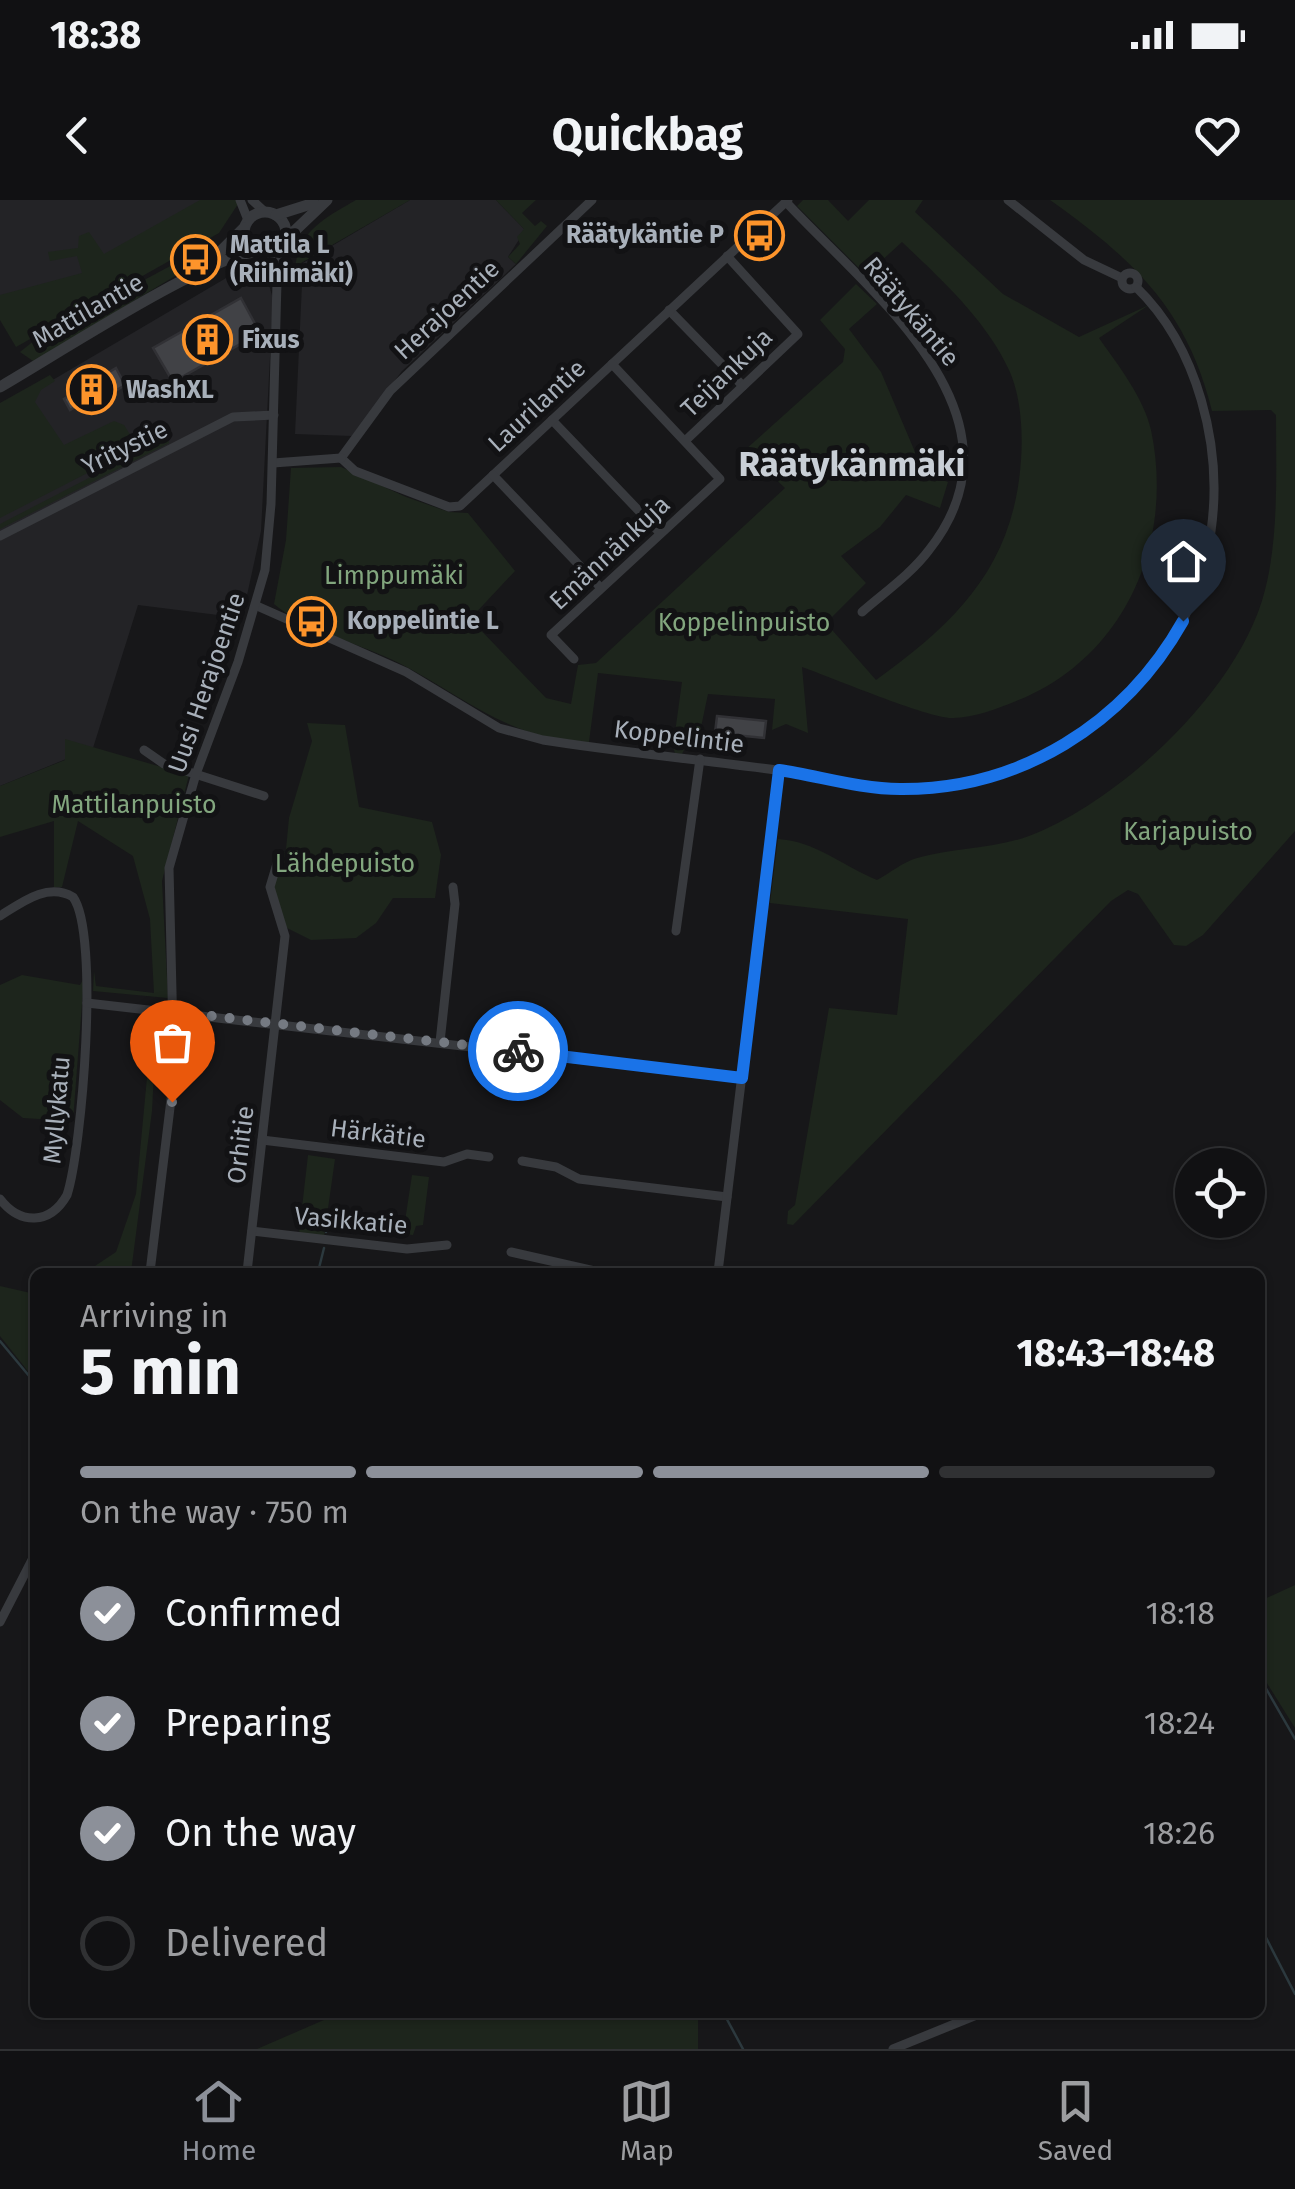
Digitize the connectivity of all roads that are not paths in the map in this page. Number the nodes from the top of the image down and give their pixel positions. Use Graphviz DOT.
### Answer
graph roads {
  1 [pos="240,200"];
  2 [pos="252,200"];
  3 [pos="325,200"];
  4 [pos="592,200"];
  5 [pos="1008,200"];
  6 [pos="786,201"];
  7 [pos="270,213"];
  8 [pos="247,223"];
  9 [pos="284,243"];
  10 [pos="258,253"];
  11 [pos="727,256"];
  12 [pos="197,273"];
  13 [pos="277,282"];
  14 [pos="670,310"];
  15 [pos="612,364"];
  16 [pos="743,386"];
  17 [pos="0,388"];
  18 [pos="274,414"];
  19 [pos="552,420"];
  20 [pos="684,442"];
  21 [pos="340,458"];
  22 [pos="273,463"];
  23 [pos="494,474"];
  24 [pos="660,533"];
  25 [pos="0,536"];
  26 [pos="601,588"];
  27 [pos="257,606"];
  28 [pos="862,612"];
  29 [pos="574,659"];
  30 [pos="144,750"];
  31 [pos="700,759"];
  32 [pos="779,770"];
  33 [pos="196,774"];
  34 [pos="264,796"];
  35 [pos="279,857"];
  36 [pos="453,887"];
  37 [pos="0,916"];
  38 [pos="676,931"];
  39 [pos="87,1003"];
  40 [pos="176,1012"];
  41 [pos="276,1022"];
  42 [pos="440,1042"];
  43 [pos="742,1078"];
  44 [pos="262,1140"];
  45 [pos="488,1157"];
  46 [pos="522,1161"];
  47 [pos="727,1197"];
  48 [pos="0,1199"];
  49 [pos="252,1231"];
  50 [pos="447,1245"];
  51 [pos="510,1252"];
  52 [pos="151,1268"];
  53 [pos="247,1268"];
  54 [pos="581,1268"];
  55 [pos="718,1268"];
  56 [pos="30,1564"];
  57 [pos="0,1622"];
  58 [pos="969,2018"];
  59 [pos="893,2049"];
  1 -- 8 [label="street"];
  2 -- 7 [label="street"];
  3 -- 7 [label="street"];
  3 -- 9 [label="street"];
  4 -- 21 [label="street, Herajoentie"];
  5 -- 32 [label="street, Koppelintie"];
  6 -- 11 [label="street, Laurilantie"];
  6 -- 28 [label="street, Räätykäntie"];
  7 -- 8 [label="street"];
  7 -- 9 [label="street"];
  8 -- 10 [label="street"];
  8 -- 12 [label="street, Mattilantie"];
  9 -- 10 [label="street"];
  9 -- 13 [label="street, Uusi Herajoentie"];
  10 -- 12 [label="street, Mattilantie"];
  10 -- 13 [label="street"];
  11 -- 14 [label="street, Laurilantie"];
  11 -- 16 [label="street, Teijankuja"];
  12 -- 17 [label="street, Mattilantie"];
  13 -- 18 [label="street, Uusi Herajoentie"];
  14 -- 15 [label="street, Laurilantie"];
  14 -- 16 [label="street"];
  15 -- 19 [label="street, Laurilantie"];
  15 -- 20 [label="street"];
  16 -- 20 [label="street, Teijankuja"];
  18 -- 22 [label="street, Uusi Herajoentie"];
  18 -- 25 [label="street, Yritystie"];
  19 -- 23 [label="street, Laurilantie"];
  19 -- 24 [label="street"];
  20 -- 24 [label="street, Emännänkuja"];
  21 -- 22 [label="street"];
  21 -- 23 [label="street, Laurilantie"];
  22 -- 27 [label="street, Uusi Herajoentie"];
  23 -- 26 [label="street"];
  24 -- 26 [label="street, Emännänkuja"];
  26 -- 29 [label="street, Emännänkuja"];
  27 -- 31 [label="street, Koppelintie"];
  27 -- 33 [label="street, Uusi Herajoentie"];
  30 -- 33 [label="street"];
  31 -- 32 [label="street, Koppelintie"];
  31 -- 38 [label="street"];
  32 -- 43 [label="street"];
  33 -- 34 [label="street"];
  33 -- 40 [label="street, Uusi Herajoentie"];
  35 -- 41 [label="street, Orhitie"];
  36 -- 42 [label="street"];
  37 -- 39 [label="street, Myllykatu"];
  39 -- 40 [label="street"];
  39 -- 48 [label="street, Myllykatu"];
  40 -- 41 [label="street"];
  40 -- 52 [label="street, Uusi Herajoentie"];
  41 -- 42 [label="street"];
  41 -- 44 [label="street, Orhitie"];
  42 -- 43 [label="street"];
  43 -- 47 [label="street"];
  44 -- 45 [label="street, Härkätie"];
  44 -- 49 [label="street, Orhitie"];
  46 -- 47 [label="street"];
  47 -- 55 [label="street"];
  49 -- 50 [label="street, Vasikkatie"];
  49 -- 53 [label="street, Orhitie"];
  51 -- 54 [label="street"];
  56 -- 57 [label="street"];
  58 -- 59 [label="street"];
}
